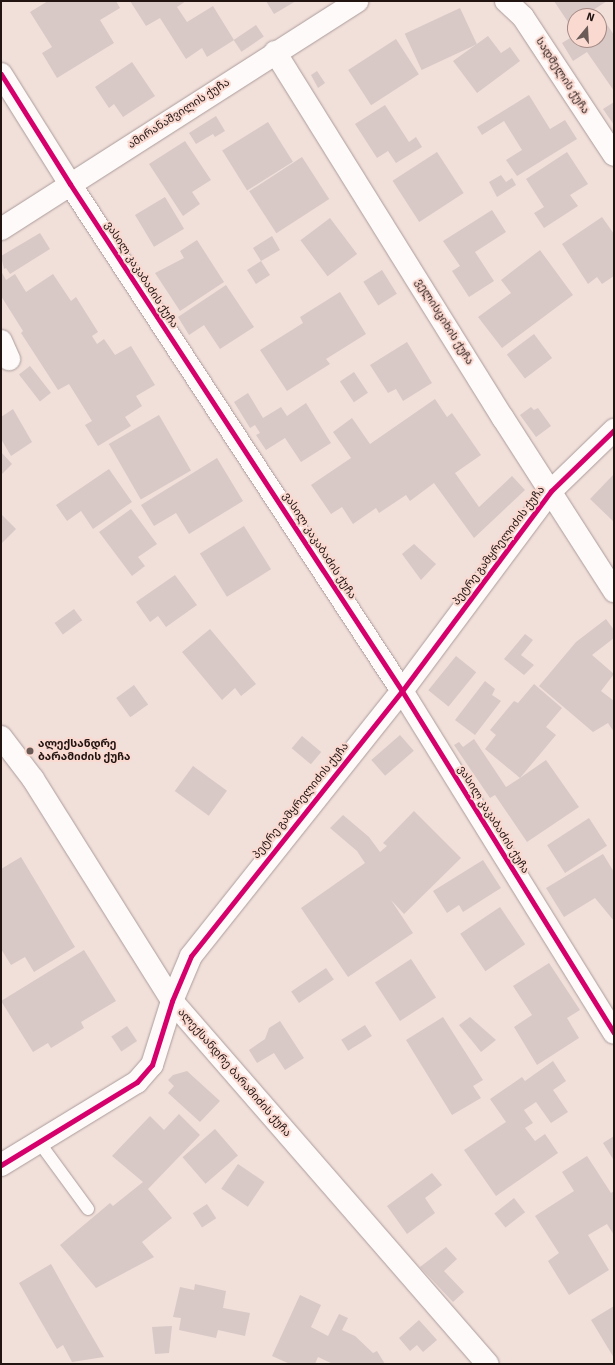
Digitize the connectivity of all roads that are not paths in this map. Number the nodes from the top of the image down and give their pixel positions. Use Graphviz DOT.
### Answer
graph roads {
  1 [pos="357,1"];
  2 [pos="506,1"];
  3 [pos="275,52"];
  4 [pos="1,74"];
  5 [pos="614,155"];
  6 [pos="70,184"];
  7 [pos="1,229"];
  8 [pos="614,430"];
  9 [pos="551,491"];
  10 [pos="614,591"];
  11 [pos="402,691"];
  12 [pos="1,737"];
  13 [pos="172,1001"];
  14 [pos="614,1033"];
  15 [pos="39,1142"];
  16 [pos="1,1165"];
  17 [pos="88,1209"];
  18 [pos="487,1364"];
  1 -- 3 [label="street, ამირანაშვილის ქუჩა"];
  2 -- 5 [label="street, სადმელის ქუჩა"];
  3 -- 6 [label="street, ამირანაშვილის ქუჩა"];
  3 -- 9 [label="street, ველისციხის ქუჩა"];
  4 -- 6 [label="street, ვასილ კაკაბაძის ქუჩა"];
  6 -- 7 [label="street, ამირანაშვილის ქუჩა"];
  6 -- 11 [label="street, ვასილ კაკაბაძის ქუჩა"];
  8 -- 9 [label="street, პეტრე გამყრელიძის ქუჩა"];
  9 -- 10 [label="street, ველისციხის ქუჩა"];
  9 -- 11 [label="street, პეტრე გამყრელიძის ქუჩა"];
  11 -- 13 [label="street, პეტრე გამყრელიძის ქუჩა"];
  11 -- 14 [label="street, ვასილ კაკაბაძის ქუჩა"];
  12 -- 13 [label="street, ალექსანდრე ბარამიძის ქუჩა"];
  13 -- 15 [label="street, პეტრე გამყრელიძის ქუჩა"];
  13 -- 18 [label="street, ალექსანდრე ბარამიძის ქუჩა"];
  15 -- 16 [label="street, პეტრე გამყრელიძის ქუჩა"];
  15 -- 17 [label="lane"];
}
